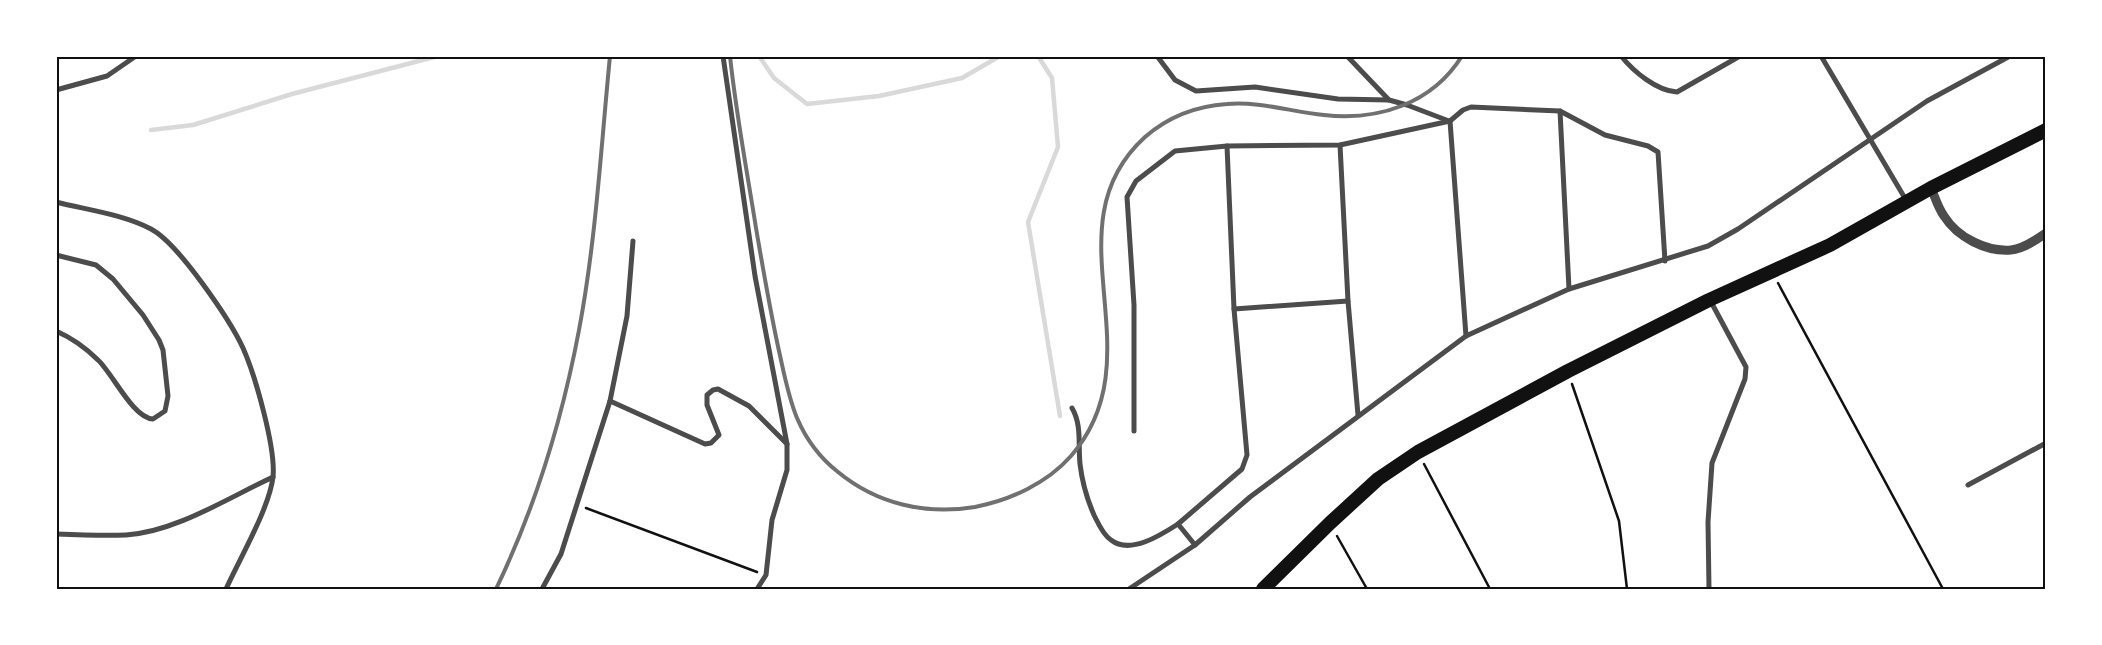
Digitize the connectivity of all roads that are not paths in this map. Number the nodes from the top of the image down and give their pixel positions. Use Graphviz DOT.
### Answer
graph roads {
  1 [pos="136,56"];
  2 [pos="723,56"];
  3 [pos="1157,56"];
  4 [pos="1347,56"];
  5 [pos="1621,56"];
  6 [pos="1740,56"];
  7 [pos="1821,56"];
  8 [pos="2010,56"];
  9 [pos="56,90"];
  10 [pos="1389,100"];
  11 [pos="1560,111"];
  12 [pos="1450,121"];
  13 [pos="2046,130"];
  14 [pos="1872,140"];
  15 [pos="1340,145"];
  16 [pos="1227,146"];
  17 [pos="1931,188"];
  18 [pos="56,202"];
  19 [pos="1907,202"];
  20 [pos="2046,233"];
  21 [pos="634,241"];
  22 [pos="56,255"];
  23 [pos="1665,261"];
  24 [pos="1570,289"];
  25 [pos="1710,300"];
  26 [pos="1348,301"];
  27 [pos="1234,309"];
  28 [pos="56,331"];
  29 [pos="1466,336"];
  30 [pos="610,401"];
  31 [pos="1072,408"];
  32 [pos="1358,414"];
  33 [pos="1134,431"];
  34 [pos="787,444"];
  35 [pos="2046,444"];
  36 [pos="273,477"];
  37 [pos="1968,485"];
  38 [pos="1178,524"];
  39 [pos="56,534"];
  40 [pos="1195,545"];
  41 [pos="226,589"];
  42 [pos="542,589"];
  43 [pos="757,589"];
  44 [pos="1129,589"];
  45 [pos="1263,589"];
  46 [pos="1709,589"];
  1 -- 9 [label="street"];
  2 -- 34 [label="street"];
  3 -- 10 [label="street"];
  4 -- 10 [label="street"];
  5 -- 6 [label="street"];
  7 -- 14 [label="street"];
  8 -- 14 [label="street"];
  10 -- 12 [label="street"];
  11 -- 12 [label="street"];
  11 -- 23 [label="street"];
  11 -- 24 [label="street"];
  12 -- 15 [label="street"];
  12 -- 29 [label="street"];
  13 -- 17 [label="highway"];
  14 -- 19 [label="street"];
  14 -- 23 [label="street"];
  15 -- 16 [label="street"];
  15 -- 26 [label="street"];
  16 -- 27 [label="street"];
  16 -- 33 [label="street"];
  17 -- 19 [label="highway"];
  17 -- 20 [label="street"];
  18 -- 36 [label="street"];
  19 -- 25 [label="highway"];
  21 -- 30 [label="street"];
  22 -- 28 [label="street"];
  23 -- 24 [label="street"];
  24 -- 29 [label="street"];
  25 -- 45 [label="highway"];
  25 -- 46 [label="street"];
  26 -- 27 [label="street"];
  26 -- 32 [label="street"];
  27 -- 38 [label="street"];
  29 -- 32 [label="street"];
  30 -- 34 [label="street"];
  30 -- 42 [label="street"];
  31 -- 38 [label="street"];
  32 -- 40 [label="street"];
  34 -- 43 [label="street"];
  35 -- 37 [label="street"];
  36 -- 39 [label="street"];
  36 -- 41 [label="street"];
  38 -- 40 [label="street"];
  40 -- 44 [label="street"];
}
